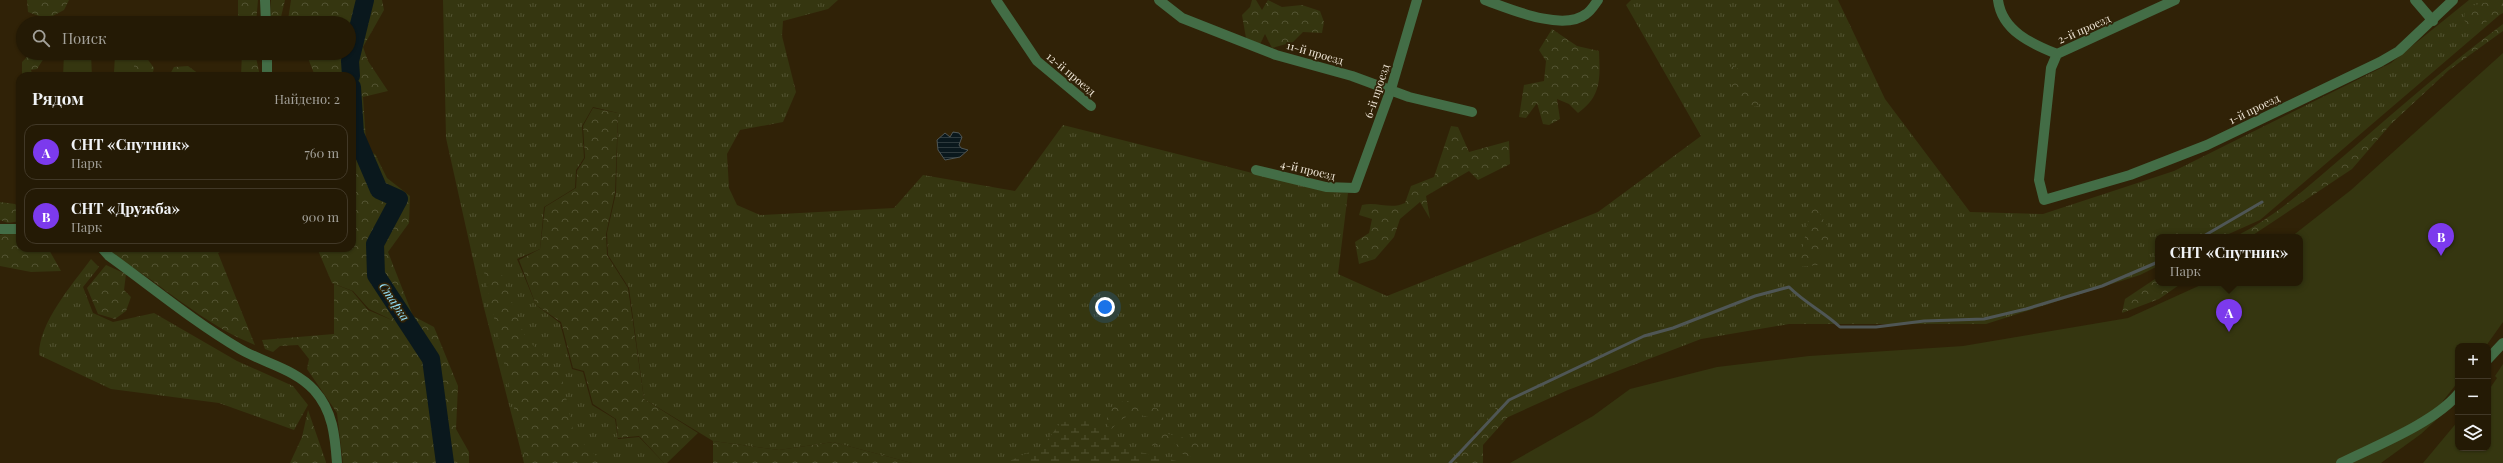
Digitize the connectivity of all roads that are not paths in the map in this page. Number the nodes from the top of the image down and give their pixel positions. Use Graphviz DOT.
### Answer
graph roads {
  1 [pos="265,0"];
  2 [pos="996,0"];
  3 [pos="1159,0"];
  4 [pos="1417,0"];
  5 [pos="1485,0"];
  6 [pos="1598,0"];
  7 [pos="1998,0"];
  8 [pos="2175,0"];
  9 [pos="2415,0"];
  10 [pos="2453,0"];
  11 [pos="266,16"];
  12 [pos="2433,21"];
  13 [pos="2057,54"];
  14 [pos="267,60"];
  15 [pos="267,72"];
  16 [pos="1391,89"];
  17 [pos="1090,106"];
  18 [pos="1472,112"];
  19 [pos="1256,170"];
  20 [pos="1355,188"];
  21 [pos="0,228"];
  22 [pos="16,228"];
  23 [pos="106,252"];
  24 [pos="2503,343"];
  25 [pos="2491,355"];
  26 [pos="2455,397"];
  27 [pos="337,463"];
  28 [pos="2341,463"];
  1 -- 11 [label="street"];
  2 -- 17 [label="street, 12-й проезд"];
  3 -- 16 [label="street, 11-й проезд"];
  4 -- 16 [label="street, 6-й проезд"];
  5 -- 6 [label="street"];
  7 -- 13 [label="street, 2-й проезд"];
  8 -- 13 [label="street, 2-й проезд"];
  9 -- 12 [label="street"];
  10 -- 12 [label="street, 1-й проезд"];
  12 -- 13 [label="street, 1-й проезд"];
  14 -- 15 [label="street"];
  16 -- 18 [label="street, 11-й проезд"];
  16 -- 20 [label="street, 6-й проезд"];
  19 -- 20 [label="street, 4-й проезд"];
  21 -- 22 [label="street"];
  23 -- 27 [label="street"];
  24 -- 25 [label="street"];
  26 -- 28 [label="street"];
}
